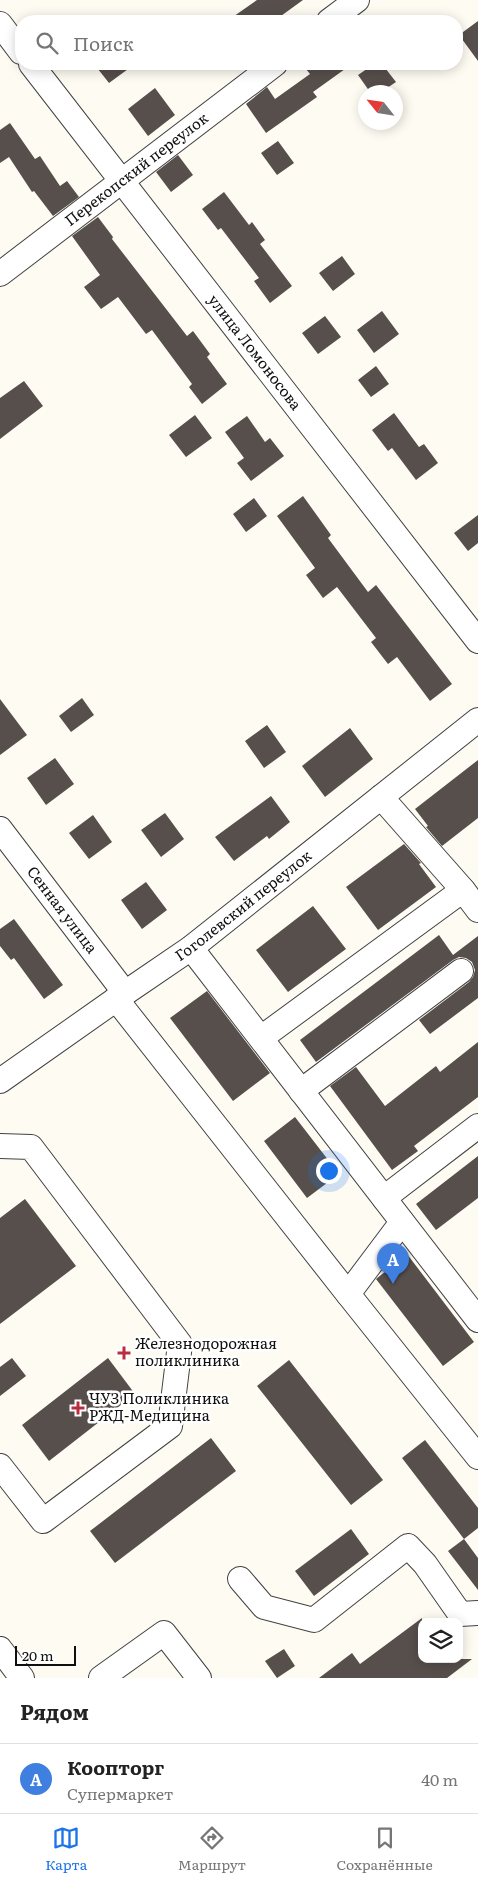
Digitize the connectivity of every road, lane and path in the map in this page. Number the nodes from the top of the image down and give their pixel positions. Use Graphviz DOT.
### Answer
graph roads {
  1 [pos="357,0"];
  2 [pos="337,15"];
  3 [pos="0,24"];
  4 [pos="15,44"];
  5 [pos="36,70"];
  6 [pos="267,70"];
  7 [pos="122,182"];
  8 [pos="0,274"];
  9 [pos="478,641"];
  10 [pos="478,720"];
  11 [pos="381,797"];
  12 [pos="0,829"];
  13 [pos="463,890"];
  14 [pos="478,910"];
  15 [pos="191,948"];
  16 [pos="461,971"];
  17 [pos="120,996"];
  18 [pos="261,1038"];
  19 [pos="0,1082"];
  20 [pos="301,1091"];
  21 [pos="478,1126"];
  22 [pos="0,1146"];
  23 [pos="384,1198"];
  24 [pos="402,1222"];
  25 [pos="348,1294"];
  26 [pos="478,1320"];
  27 [pos="478,1457"];
  28 [pos="0,1466"];
  29 [pos="240,1579"];
  30 [pos="478,1613"];
  31 [pos="0,1649"];
  32 [pos="22,1678"];
  33 [pos="101,1678"];
  34 [pos="199,1678"];
  1 -- 2 [label="street"];
  3 -- 4 [label="street"];
  5 -- 7 [label="street, улица Ломоносова"];
  6 -- 7 [label="street, Перекопский переулок"];
  7 -- 8 [label="street, Перекопский переулок"];
  7 -- 9 [label="street, улица Ломоносова"];
  10 -- 11 [label="street, Гоголевский переулок"];
  11 -- 13 [label="street"];
  11 -- 15 [label="street, Гоголевский переулок"];
  12 -- 17 [label="street, Сенная улица"];
  13 -- 14 [label="street"];
  13 -- 18 [label="street"];
  15 -- 17 [label="street, Гоголевский переулок"];
  15 -- 18 [label="street"];
  16 -- 20 [label="street"];
  17 -- 19 [label="street, Гоголевский переулок"];
  17 -- 25 [label="street, Сенная улица"];
  18 -- 20 [label="street"];
  20 -- 23 [label="street"];
  21 -- 23 [label="street"];
  22 -- 28 [label="street"];
  23 -- 24 [label="street"];
  24 -- 25 [label="street"];
  24 -- 26 [label="street"];
  25 -- 27 [label="street, Сенная улица"];
  29 -- 30 [label="street"];
  31 -- 32 [label="street"];
  33 -- 34 [label="street"];
}
